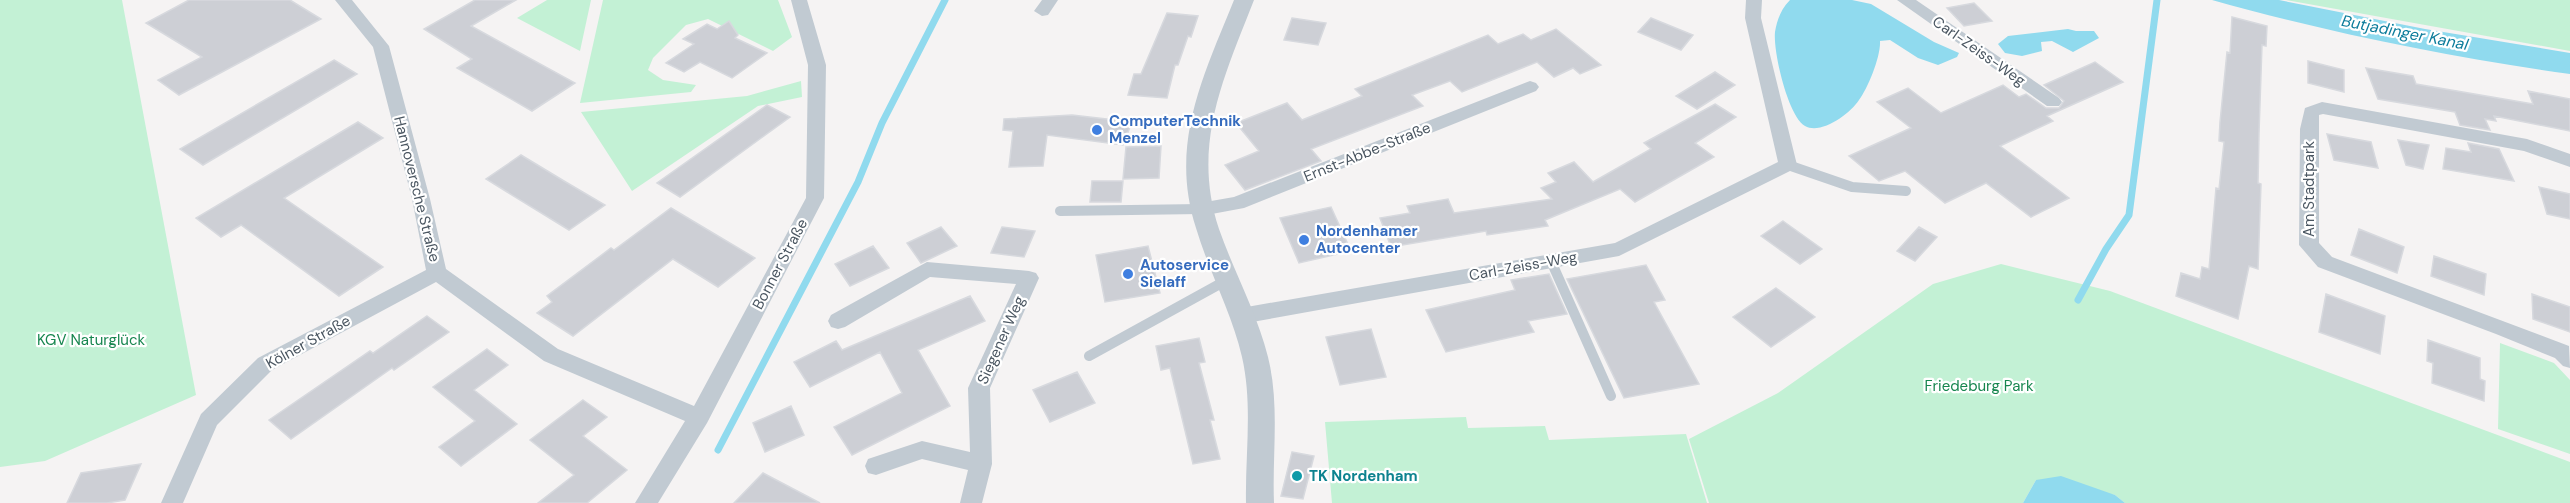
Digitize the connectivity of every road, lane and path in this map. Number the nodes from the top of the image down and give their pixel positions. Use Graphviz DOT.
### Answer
graph roads {
  1 [pos="343,0"];
  2 [pos="799,0"];
  3 [pos="1244,0"];
  4 [pos="1755,0"];
  5 [pos="1905,0"];
  6 [pos="1530,87"];
  7 [pos="2053,102"];
  8 [pos="2570,161"];
  9 [pos="1788,165"];
  10 [pos="1906,191"];
  11 [pos="1201,209"];
  12 [pos="1060,211"];
  13 [pos="1551,261"];
  14 [pos="437,273"];
  15 [pos="1227,280"];
  16 [pos="1241,316"];
  17 [pos="838,321"];
  18 [pos="1089,356"];
  19 [pos="2570,360"];
  20 [pos="1611,396"];
  21 [pos="699,417"];
  22 [pos="981,464"];
  23 [pos="876,466"];
  24 [pos="172,503"];
  25 [pos="646,503"];
  26 [pos="971,503"];
  27 [pos="1260,503"];
  1 -- 14 [label="street, Hannoversche Straße"];
  2 -- 21 [label="street, Bonner Straße"];
  3 -- 11 [label="street"];
  4 -- 9 [label="street"];
  5 -- 7 [label="street, Carl-Zeiss-Weg"];
  6 -- 11 [label="street, Ernst-Abbe-Straße"];
  8 -- 19 [label="street, Am Stadtpark"];
  9 -- 10 [label="lane"];
  9 -- 13 [label="street, Carl-Zeiss-Weg"];
  11 -- 12 [label="lane"];
  11 -- 15 [label="street"];
  13 -- 16 [label="street, Carl-Zeiss-Weg"];
  13 -- 20 [label="lane"];
  14 -- 21 [label="street, Hannoversche Straße"];
  14 -- 24 [label="street, Kölner Straße"];
  15 -- 16 [label="street"];
  15 -- 18 [label="lane"];
  16 -- 27 [label="street"];
  17 -- 22 [label="street, Siegener Weg"];
  21 -- 25 [label="street, Bonner Straße"];
  22 -- 23 [label="street"];
  22 -- 26 [label="street, Siegener Weg"];
}
